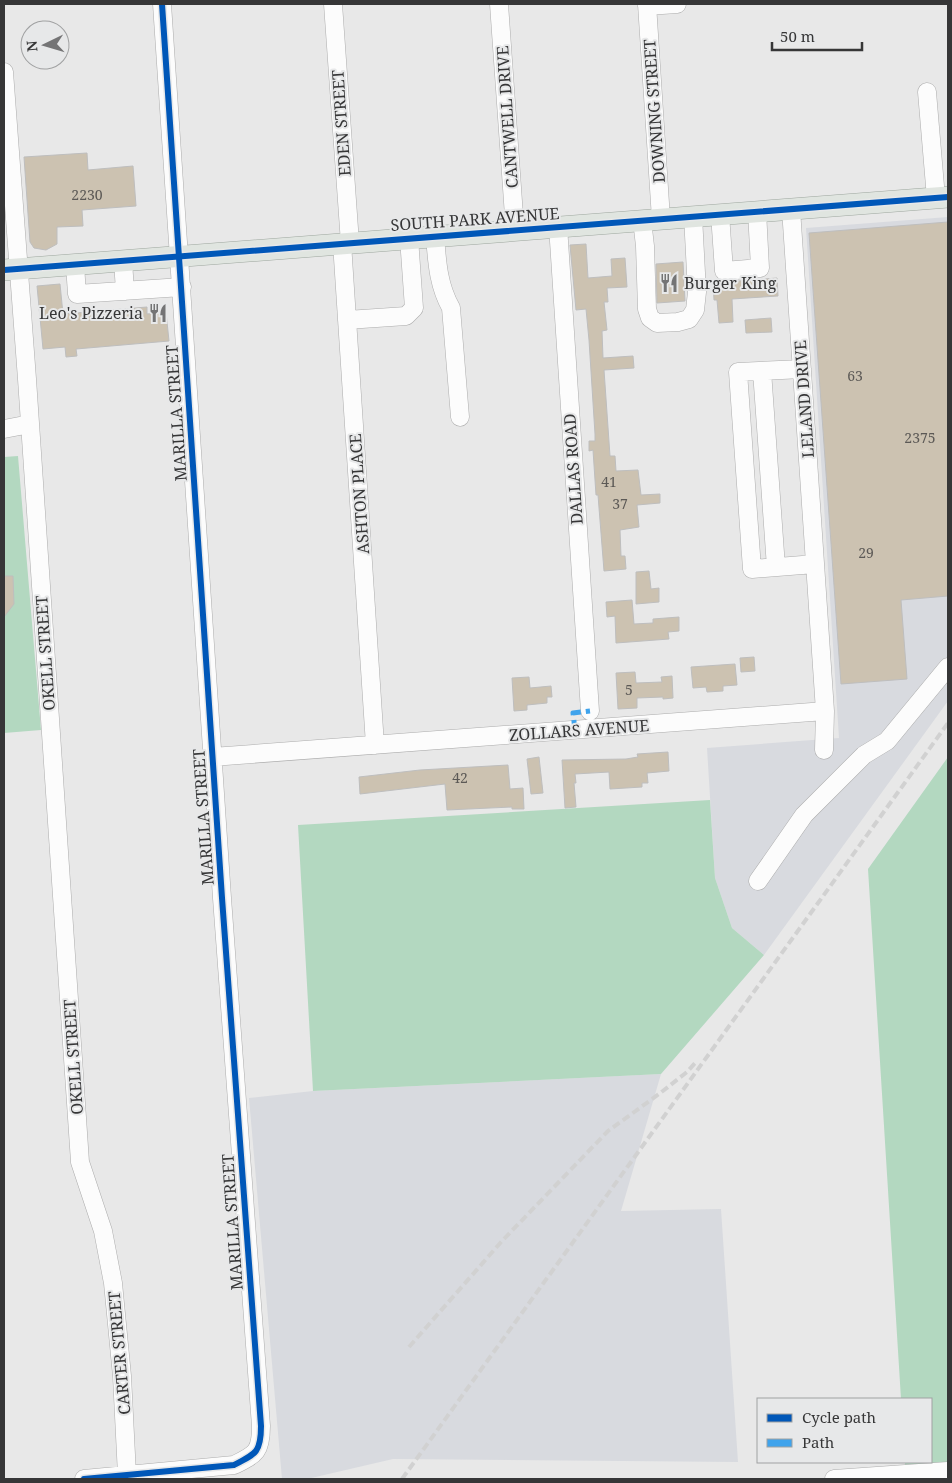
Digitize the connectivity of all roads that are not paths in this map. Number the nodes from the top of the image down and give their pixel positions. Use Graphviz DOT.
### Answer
graph roads {
  1 [pos="162,4"];
  2 [pos="333,4"];
  3 [pos="499,4"];
  4 [pos="677,4"];
  5 [pos="647,5"];
  6 [pos="4,72"];
  7 [pos="927,92"];
  8 [pos="942,198"];
  9 [pos="791,209"];
  10 [pos="756,211"];
  11 [pos="720,214"];
  12 [pos="693,216"];
  13 [pos="652,219"];
  14 [pos="558,226"];
  15 [pos="515,230"];
  16 [pos="435,236"];
  17 [pos="409,238"];
  18 [pos="346,243"];
  19 [pos="180,256"];
  20 [pos="123,261"];
  21 [pos="75,265"];
  22 [pos="11,270"];
  23 [pos="182,287"];
  24 [pos="125,291"];
  25 [pos="347,320"];
  26 [pos="802,369"];
  27 [pos="762,371"];
  28 [pos="460,417"];
  29 [pos="30,424"];
  30 [pos="4,429"];
  31 [pos="815,564"];
  32 [pos="776,567"];
  33 [pos="948,667"];
  34 [pos="590,711"];
  35 [pos="825,711"];
  36 [pos="375,745"];
  37 [pos="824,750"];
  38 [pos="212,757"];
  39 [pos="758,881"];
  40 [pos="103,1231"];
  41 [pos="948,1471"];
  42 [pos="127,1475"];
  43 [pos="84,1479"];
  44 [pos="834,1479"];
  1 -- 19 [label="street, MARILLA STREET"];
  2 -- 18 [label="street, EDEN STREET"];
  3 -- 15 [label="street, CANTWELL DRIVE"];
  4 -- 5 [label="street"];
  5 -- 13 [label="street, DOWNING STREET"];
  6 -- 22 [label="street, OKELL STREET"];
  7 -- 8 [label="street"];
  8 -- 9 [label="main road, SOUTH PARK AVENUE"];
  9 -- 10 [label="main road, SOUTH PARK AVENUE"];
  9 -- 26 [label="street, LELAND DRIVE"];
  10 -- 11 [label="main road, SOUTH PARK AVENUE"];
  10 -- 11 [label="street"];
  11 -- 12 [label="main road, SOUTH PARK AVENUE"];
  12 -- 13 [label="main road, SOUTH PARK AVENUE"];
  12 -- 13 [label="street, DOWNING STREET"];
  13 -- 14 [label="main road, SOUTH PARK AVENUE"];
  14 -- 15 [label="main road, SOUTH PARK AVENUE"];
  14 -- 34 [label="street, DALLAS ROAD"];
  15 -- 16 [label="main road, SOUTH PARK AVENUE"];
  16 -- 17 [label="main road, SOUTH PARK AVENUE"];
  16 -- 28 [label="street"];
  17 -- 18 [label="main road, SOUTH PARK AVENUE"];
  17 -- 25 [label="street"];
  18 -- 19 [label="main road, SOUTH PARK AVENUE"];
  18 -- 25 [label="street, ASHTON PLACE"];
  19 -- 20 [label="main road, SOUTH PARK AVENUE"];
  19 -- 23 [label="street, MARILLA STREET"];
  20 -- 21 [label="main road, SOUTH PARK AVENUE"];
  20 -- 24 [label="street"];
  21 -- 22 [label="main road, SOUTH PARK AVENUE"];
  21 -- 24 [label="street"];
  22 -- 29 [label="street, OKELL STREET"];
  23 -- 24 [label="street"];
  23 -- 38 [label="street, MARILLA STREET"];
  25 -- 36 [label="street, ASHTON PLACE"];
  26 -- 27 [label="street"];
  26 -- 31 [label="street, LELAND DRIVE"];
  27 -- 32 [label="street"];
  27 -- 32 [label="street"];
  29 -- 30 [label="street"];
  29 -- 40 [label="street, OKELL STREET"];
  31 -- 32 [label="street"];
  31 -- 35 [label="street, LELAND DRIVE"];
  33 -- 39 [label="street"];
  35 -- 36 [label="street, ZOLLARS AVENUE"];
  35 -- 37 [label="street"];
  36 -- 38 [label="street, ZOLLARS AVENUE"];
  38 -- 42 [label="street, MARILLA STREET"];
  40 -- 42 [label="street, CARTER STREET"];
  41 -- 44 [label="street"];
  42 -- 43 [label="street, MARILLA STREET"];
}
